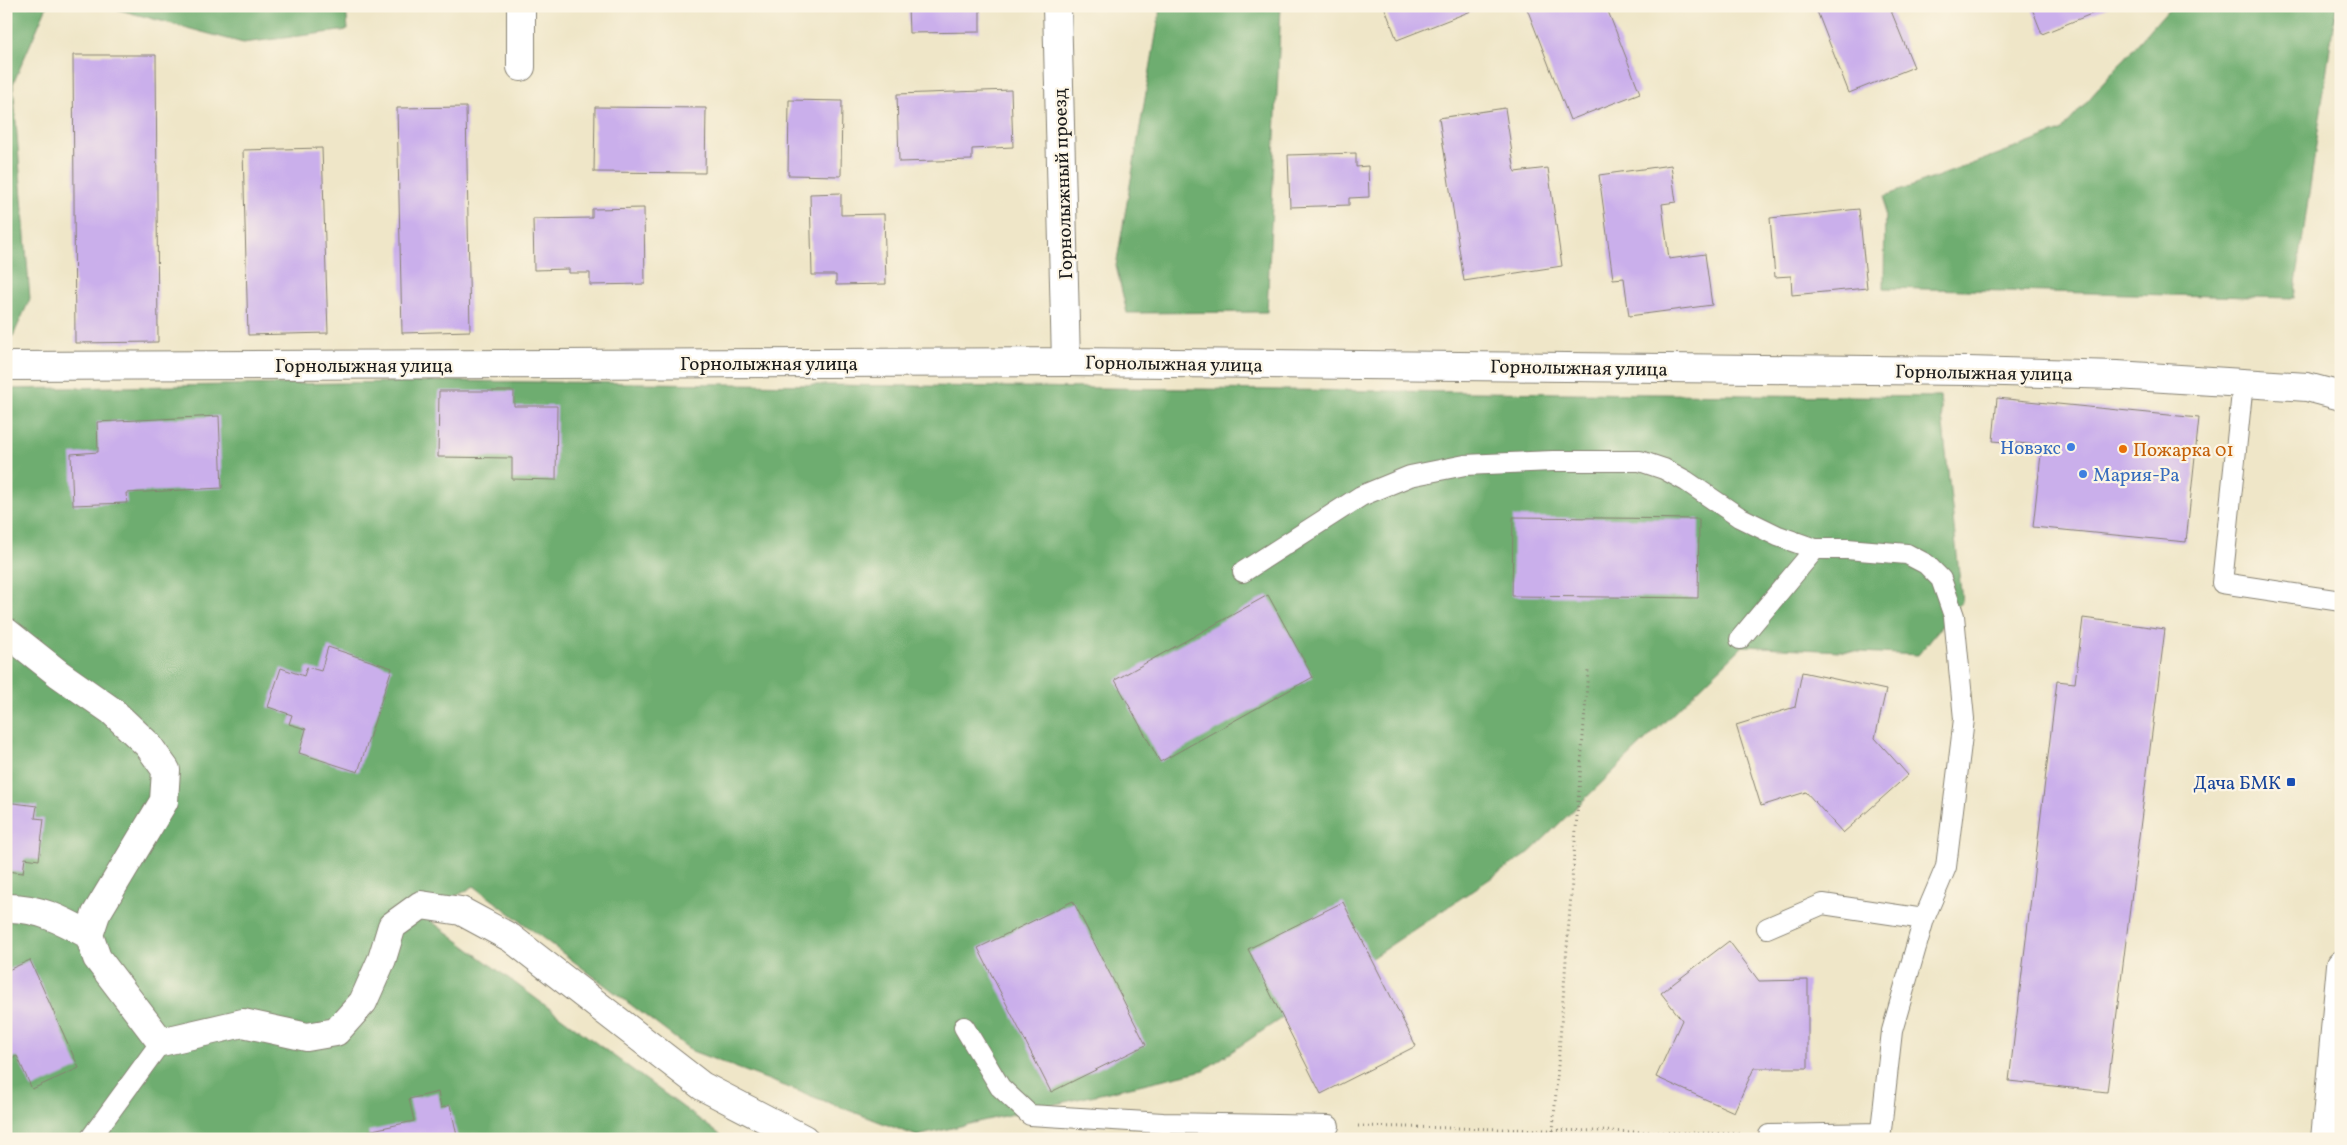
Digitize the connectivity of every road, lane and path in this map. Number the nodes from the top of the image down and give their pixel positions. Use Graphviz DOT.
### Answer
graph roads {
  1 [pos="521,6"];
  2 [pos="1057,6"];
  3 [pos="521,67"];
  4 [pos="1066,362"];
  5 [pos="6,366"];
  6 [pos="2243,383"];
  7 [pos="2341,396"];
  8 [pos="1815,549"];
  9 [pos="1243,572"];
  10 [pos="2341,601"];
  11 [pos="6,632"];
  12 [pos="1740,639"];
  13 [pos="1588,671"];
  14 [pos="6,908"];
  15 [pos="1924,919"];
  16 [pos="1767,928"];
  17 [pos="88,935"];
  18 [pos="2341,965"];
  19 [pos="964,1027"];
  20 [pos="161,1042"];
  21 [pos="1330,1126"];
  22 [pos="1163,1131"];
  23 [pos="1553,1131"];
  24 [pos="1769,1135"];
  25 [pos="1880,1136"];
  26 [pos="90,1139"];
  27 [pos="804,1139"];
  28 [pos="2325,1139"];
  1 -- 3 [label="main road"];
  2 -- 4 [label="main road, Горнолыжный проезд"];
  4 -- 5 [label="main road, Горнолыжная улица"];
  4 -- 6 [label="main road, Горнолыжная улица"];
  6 -- 7 [label="main road, Горнолыжная улица"];
  6 -- 10 [label="lane"];
  8 -- 9 [label="lane"];
  8 -- 12 [label="lane"];
  8 -- 15 [label="lane"];
  11 -- 17 [label="main road"];
  13 -- 23 [label="path"];
  14 -- 17 [label="main road"];
  15 -- 16 [label="lane"];
  15 -- 25 [label="lane"];
  17 -- 20 [label="main road"];
  18 -- 28 [label="main road"];
  19 -- 22 [label="lane"];
  20 -- 26 [label="lane"];
  20 -- 27 [label="main road"];
  21 -- 22 [label="lane"];
  21 -- 23 [label="path"];
  23 -- 24 [label="path"];
  24 -- 25 [label="lane"];
}
